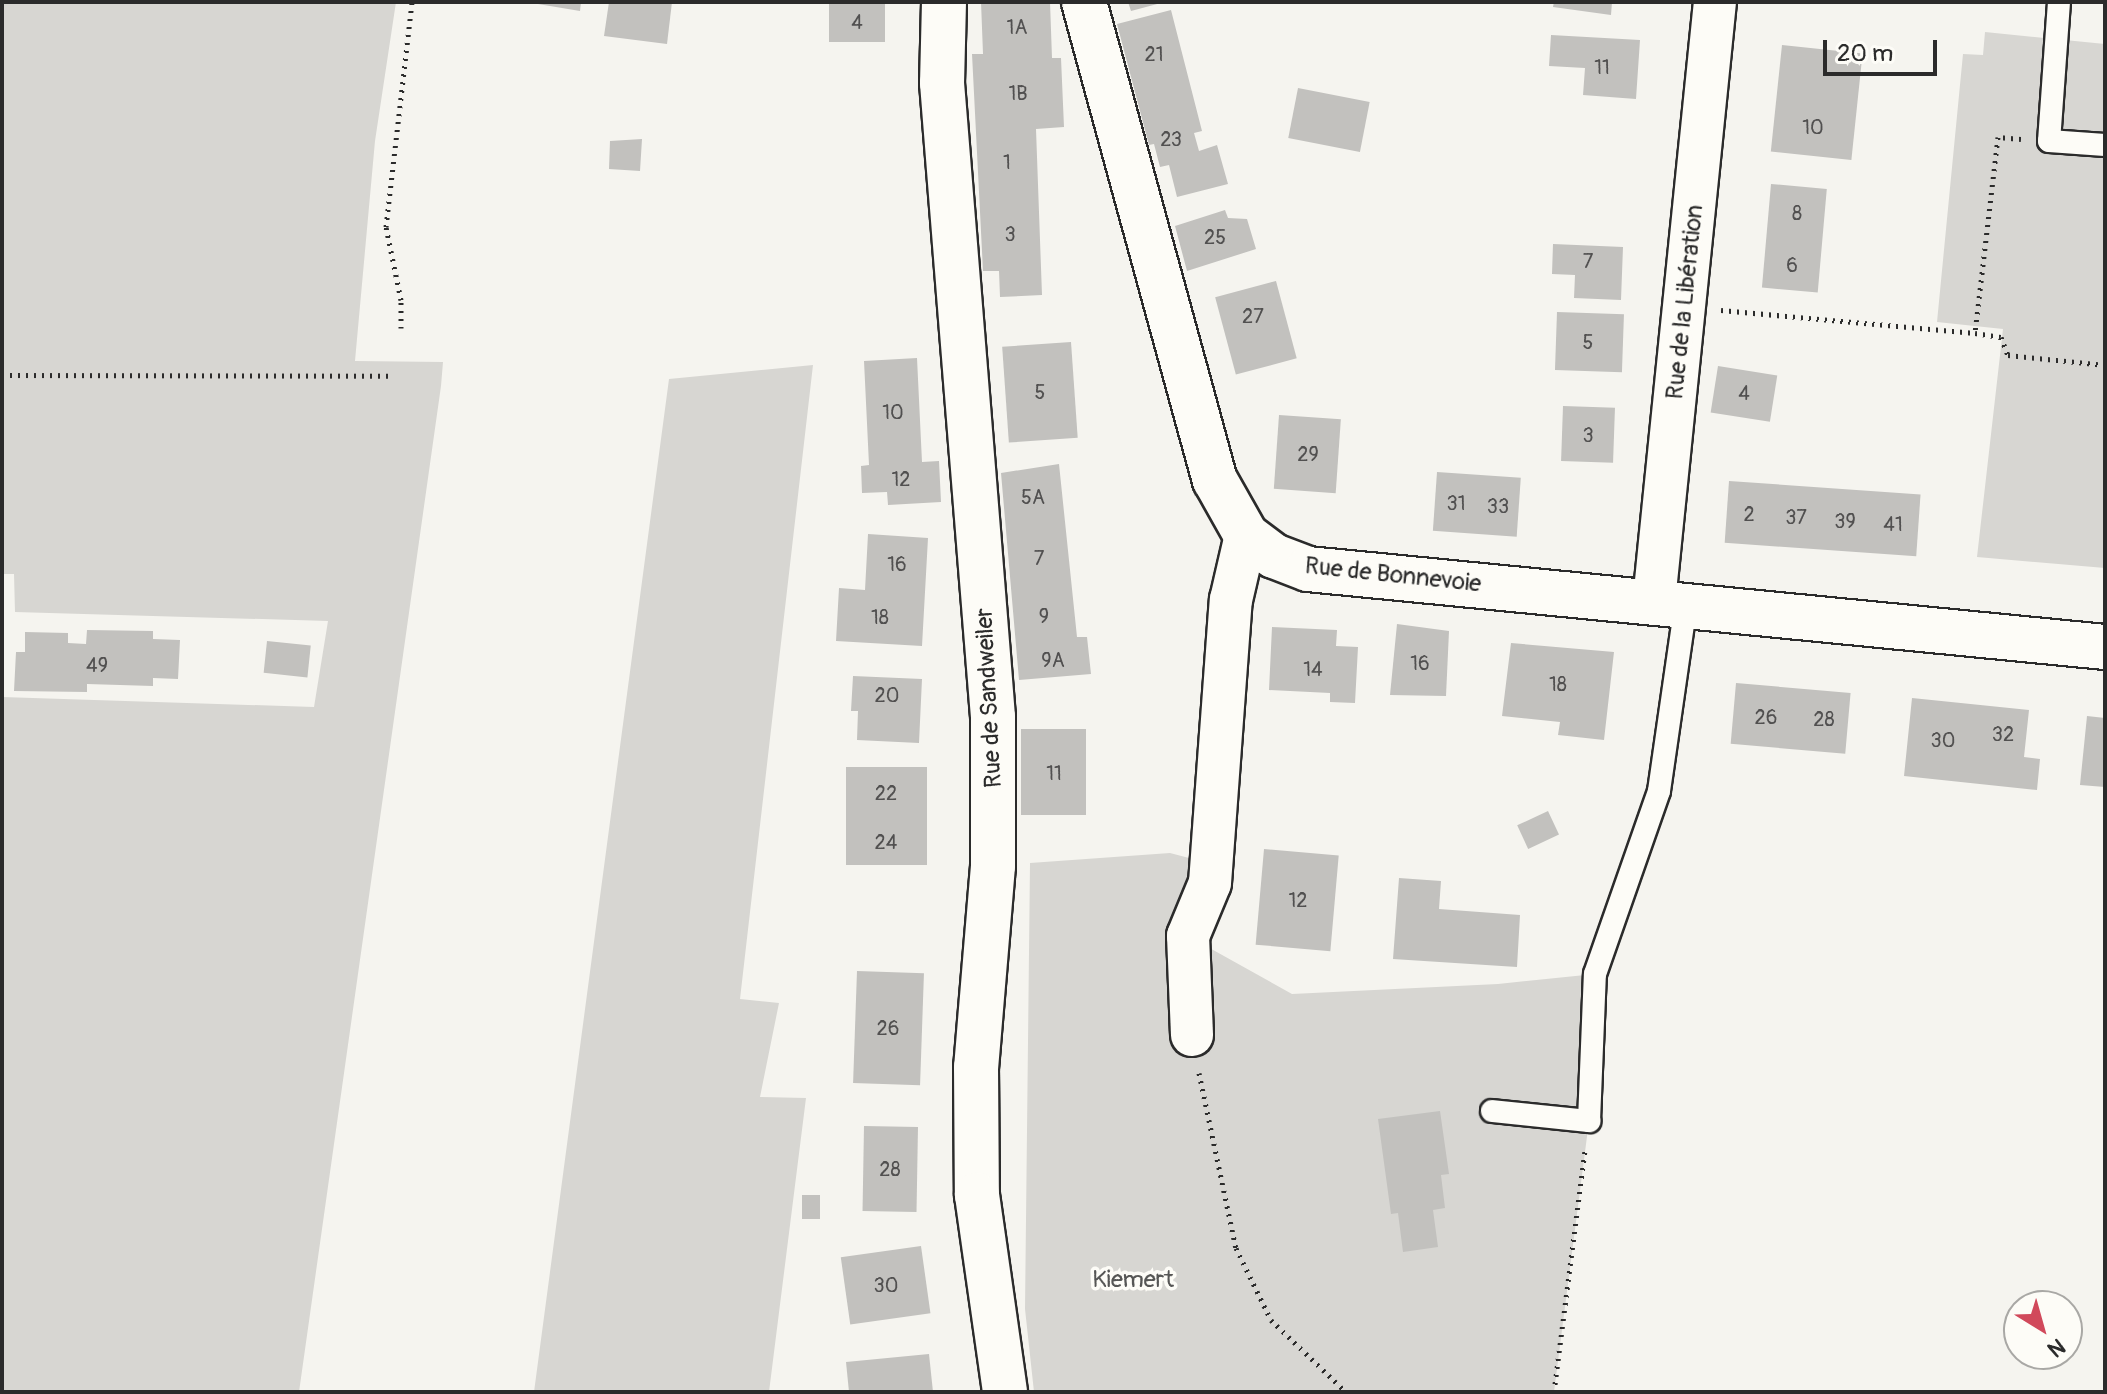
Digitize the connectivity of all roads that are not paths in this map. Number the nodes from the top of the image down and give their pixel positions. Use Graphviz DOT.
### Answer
graph roads {
  1 [pos="944,2"];
  2 [pos="1084,2"];
  3 [pos="1715,2"];
  4 [pos="2059,2"];
  5 [pos="2105,145"];
  6 [pos="1246,535"];
  7 [pos="1670,603"];
  8 [pos="2105,647"];
  9 [pos="1192,1035"];
  10 [pos="1492,1111"];
  11 [pos="1005,1392"];
  1 -- 11 [label="main road, Rue de Sandweiler"];
  2 -- 6 [label="main road, Rue de Bonnevoie"];
  3 -- 7 [label="street, Rue de la Libération"];
  4 -- 5 [label="lane"];
  6 -- 7 [label="main road, Rue de Bonnevoie"];
  6 -- 9 [label="street"];
  7 -- 8 [label="main road, Rue de Bonnevoie"];
  7 -- 10 [label="lane"];
}
